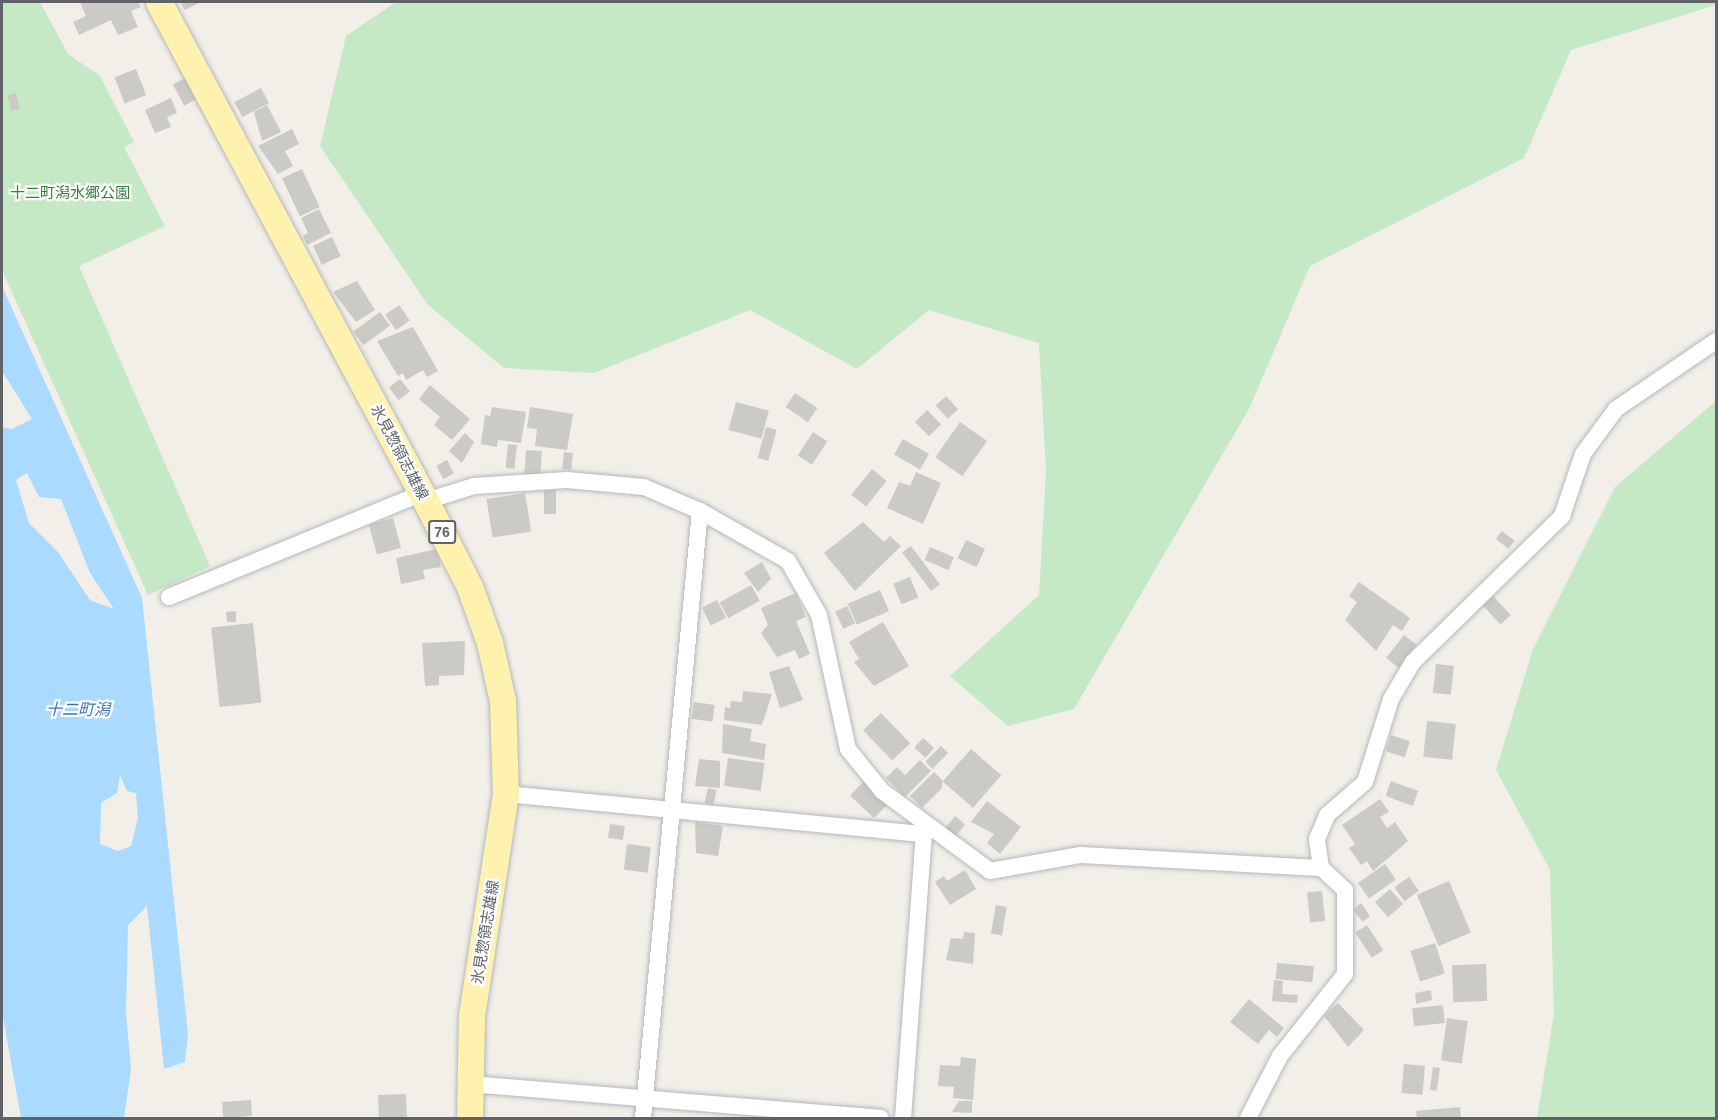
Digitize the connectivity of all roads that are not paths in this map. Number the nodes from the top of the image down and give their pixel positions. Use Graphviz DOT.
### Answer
graph roads {
  1 [pos="159,2"];
  2 [pos="1716,341"];
  3 [pos="424,497"];
  4 [pos="700,511"];
  5 [pos="169,597"];
  6 [pos="506,794"];
  7 [pos="674,810"];
  8 [pos="926,831"];
  9 [pos="1322,868"];
  10 [pos="469,1084"];
  11 [pos="645,1099"];
  12 [pos="470,1119"];
  13 [pos="643,1119"];
  14 [pos="881,1119"];
  15 [pos="903,1119"];
  16 [pos="1248,1119"];
  1 -- 3 [label="main road, 氷見惣領志雄線 / 76"];
  2 -- 9 [label="street"];
  3 -- 4 [label="street"];
  3 -- 5 [label="street"];
  3 -- 6 [label="main road, 氷見惣領志雄線 / 76"];
  4 -- 7 [label="street"];
  4 -- 8 [label="street"];
  6 -- 7 [label="street"];
  6 -- 10 [label="main road, 氷見惣領志雄線 / 76"];
  7 -- 8 [label="street"];
  7 -- 11 [label="street"];
  8 -- 9 [label="street"];
  8 -- 15 [label="street"];
  9 -- 16 [label="street"];
  10 -- 11 [label="street"];
  10 -- 12 [label="main road, 氷見惣領志雄線 / 76"];
  11 -- 13 [label="street"];
  11 -- 14 [label="street"];
}
